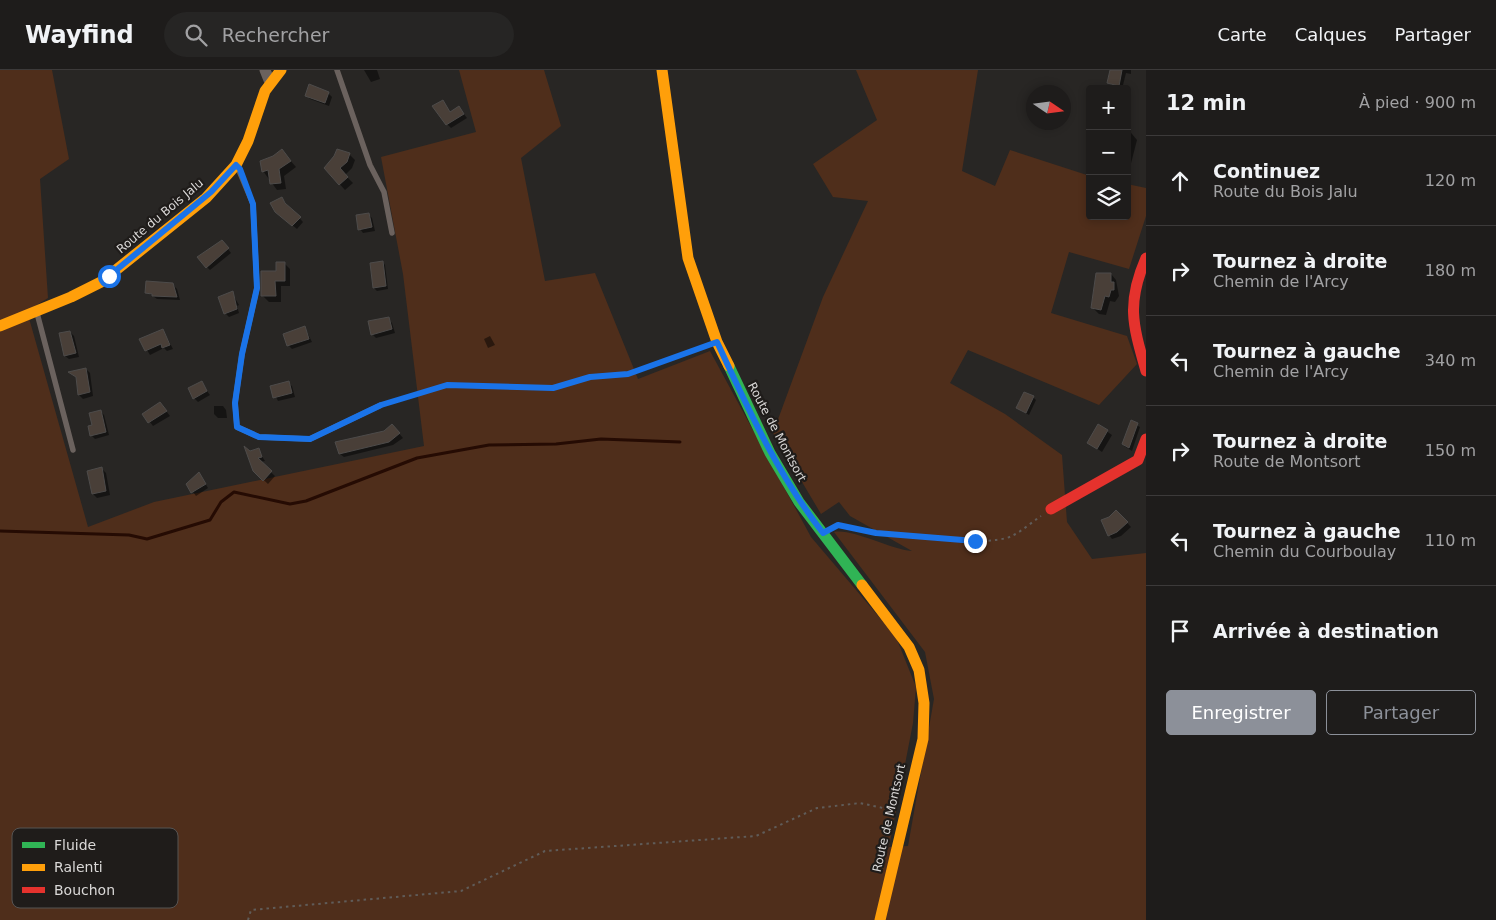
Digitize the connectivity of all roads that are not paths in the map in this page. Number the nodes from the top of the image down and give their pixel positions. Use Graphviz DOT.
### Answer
graph roads {
  1 [pos="281,70"];
  2 [pos="337,70"];
  3 [pos="662,70"];
  4 [pos="267,75"];
  5 [pos="236,165"];
  6 [pos="392,233"];
  7 [pos="1146,258"];
  8 [pos="36,311"];
  9 [pos="0,326"];
  10 [pos="1146,371"];
  11 [pos="381,405"];
  12 [pos="1146,439"];
  13 [pos="73,450"];
  14 [pos="1051,509"];
  15 [pos="880,920"];
  1 -- 4 [label="street, Route du Bois Jalu"];
  2 -- 6 [label="lane"];
  3 -- 15 [label="street, Route de Montsort"];
  4 -- 5 [label="street, Route du Bois Jalu"];
  5 -- 8 [label="street, Route du Bois Jalu"];
  5 -- 11 [label="lane"];
  7 -- 10 [label="street"];
  8 -- 9 [label="street, Route du Bois Jalu"];
  8 -- 13 [label="lane"];
  12 -- 14 [label="street"];
}
